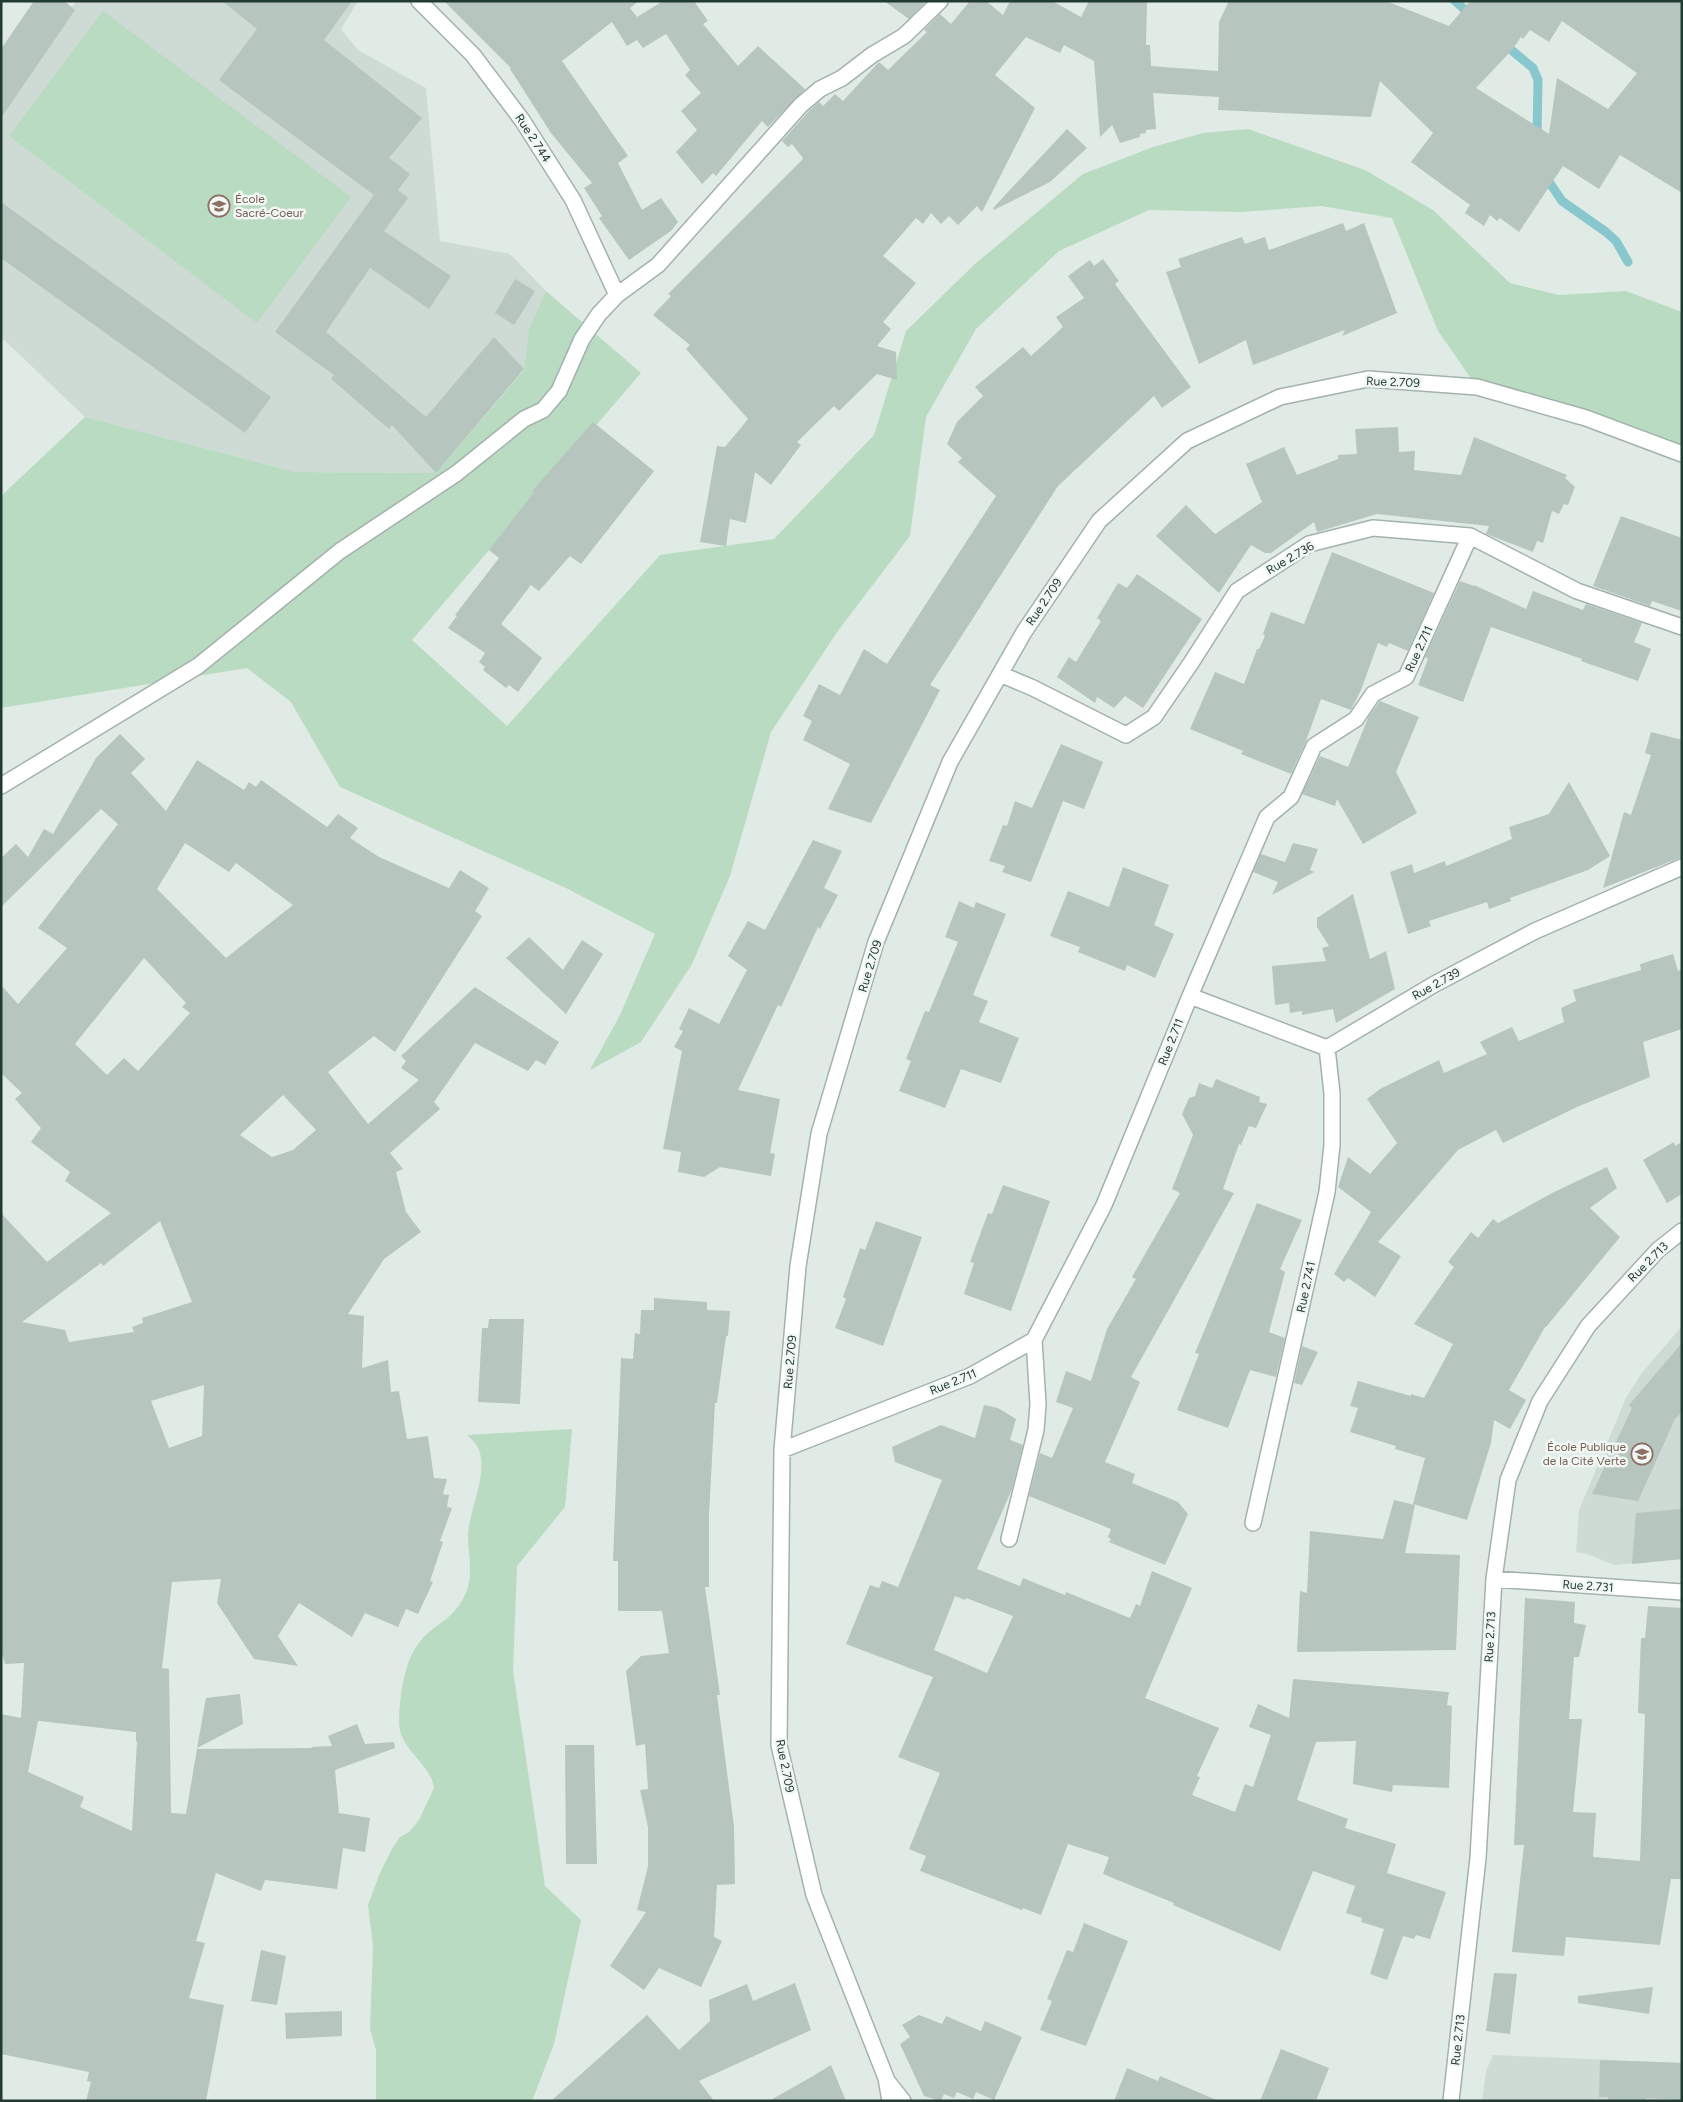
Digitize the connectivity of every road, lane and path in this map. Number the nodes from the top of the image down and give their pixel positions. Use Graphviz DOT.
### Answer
graph roads {
  1 [pos="419,1"];
  2 [pos="940,1"];
  3 [pos="617,295"];
  4 [pos="1682,454"];
  5 [pos="1470,536"];
  6 [pos="1682,627"];
  7 [pos="1000,674"];
  8 [pos="1,786"];
  9 [pos="1682,867"];
  10 [pos="1190,996"];
  11 [pos="1327,1048"];
  12 [pos="1682,1231"];
  13 [pos="1034,1340"];
  14 [pos="782,1450"];
  15 [pos="1253,1524"];
  16 [pos="1009,1539"];
  17 [pos="1494,1579"];
  18 [pos="1682,1592"];
  19 [pos="886,2078"];
  20 [pos="890,2101"];
  21 [pos="903,2101"];
  22 [pos="1451,2101"];
  1 -- 3 [label="street, Rue 2 744"];
  2 -- 3 [label="street"];
  3 -- 8 [label="street"];
  4 -- 7 [label="street, Rue 2.709"];
  5 -- 6 [label="street, Rue 2.736"];
  5 -- 7 [label="street, Rue 2.736"];
  5 -- 10 [label="street, Rue 2.711"];
  7 -- 14 [label="street, Rue 2.709"];
  9 -- 11 [label="street, Rue 2.739"];
  10 -- 11 [label="street"];
  10 -- 13 [label="street, Rue 2.711"];
  11 -- 15 [label="street, Rue 2.741"];
  12 -- 17 [label="street, Rue 2.713"];
  13 -- 14 [label="street, Rue 2.711"];
  13 -- 16 [label="street"];
  14 -- 19 [label="street, Rue 2.709"];
  17 -- 18 [label="street, Rue 2.731"];
  17 -- 22 [label="street, Rue 2.713"];
  19 -- 20 [label="street, Rue 2.709"];
  19 -- 21 [label="street, Rue 2.709"];
}
